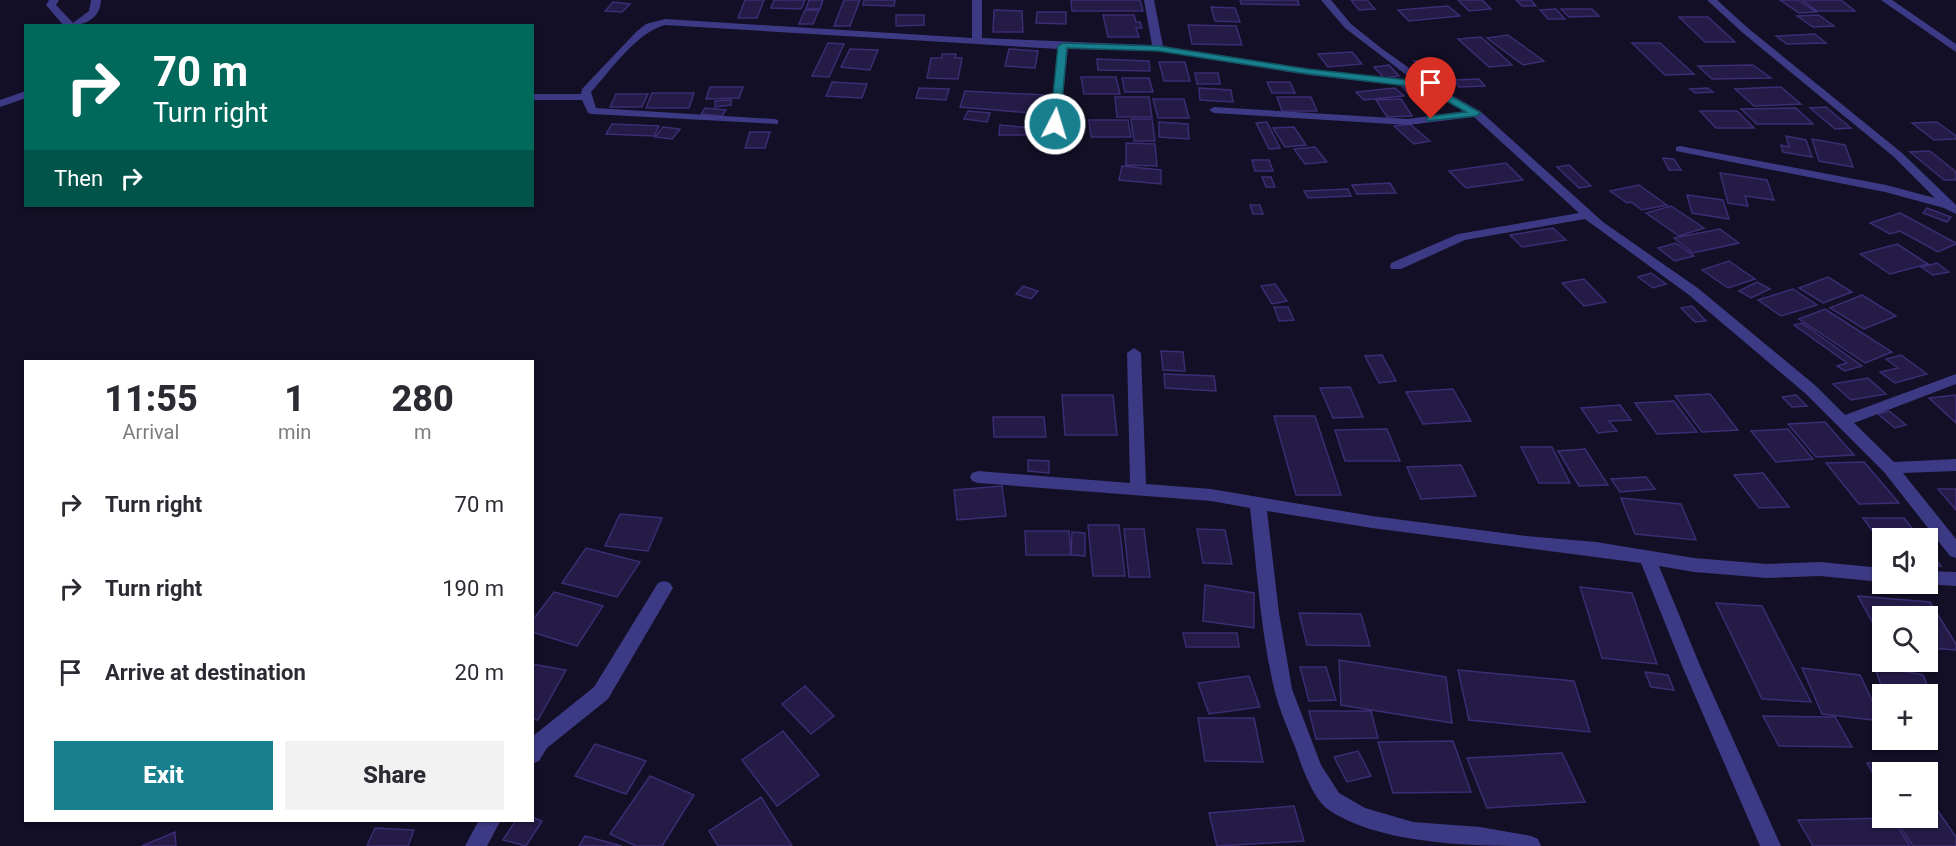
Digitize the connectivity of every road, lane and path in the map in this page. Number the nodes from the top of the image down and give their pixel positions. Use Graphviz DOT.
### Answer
graph roads {
  1 [pos="54,0"];
  2 [pos="96,0"];
  3 [pos="977,0"];
  4 [pos="1149,0"];
  5 [pos="1326,0"];
  6 [pos="1712,0"];
  7 [pos="1886,0"];
  8 [pos="68,24"];
  9 [pos="78,24"];
  10 [pos="977,40"];
  11 [pos="1063,46"];
  12 [pos="1158,48"];
  13 [pos="1956,49"];
  14 [pos="1426,85"];
  15 [pos="24,95"];
  16 [pos="534,97"];
  17 [pos="586,97"];
  18 [pos="0,104"];
  19 [pos="1214,110"];
  20 [pos="1476,113"];
  21 [pos="774,122"];
  22 [pos="1055,124"];
  23 [pos="1680,149"];
  24 [pos="1952,207"];
  25 [pos="1588,215"];
  26 [pos="1396,266"];
  27 [pos="1134,353"];
  28 [pos="1956,379"];
  29 [pos="1844,421"];
  30 [pos="1956,465"];
  31 [pos="1890,468"];
  32 [pos="978,477"];
  33 [pos="1138,489"];
  34 [pos="1258,503"];
  35 [pos="1956,551"];
  36 [pos="1647,558"];
  37 [pos="1872,574"];
  38 [pos="1938,578"];
  39 [pos="1956,579"];
  40 [pos="664,588"];
  41 [pos="534,752"];
  42 [pos="490,822"];
  43 [pos="475,846"];
  44 [pos="1531,846"];
  45 [pos="1771,846"];
  1 -- 8 [label="street"];
  2 -- 9 [label="street"];
  3 -- 10 [label="street"];
  4 -- 12 [label="street"];
  5 -- 14 [label="street"];
  6 -- 24 [label="street"];
  7 -- 13 [label="street"];
  10 -- 11 [label="street"];
  10 -- 17 [label="street"];
  11 -- 12 [label="street"];
  11 -- 22 [label="street"];
  12 -- 14 [label="street"];
  14 -- 20 [label="street"];
  15 -- 18 [label="street"];
  16 -- 17 [label="street"];
  17 -- 21 [label="street"];
  19 -- 20 [label="street"];
  20 -- 25 [label="street"];
  23 -- 24 [label="street"];
  25 -- 26 [label="street"];
  25 -- 29 [label="street"];
  27 -- 33 [label="street"];
  28 -- 29 [label="street"];
  29 -- 31 [label="street"];
  30 -- 31 [label="street"];
  31 -- 35 [label="street"];
  32 -- 33 [label="street"];
  33 -- 34 [label="street"];
  34 -- 36 [label="street"];
  34 -- 44 [label="street"];
  36 -- 37 [label="street"];
  36 -- 45 [label="street"];
  38 -- 39 [label="street"];
  40 -- 41 [label="street"];
  42 -- 43 [label="street"];
}
